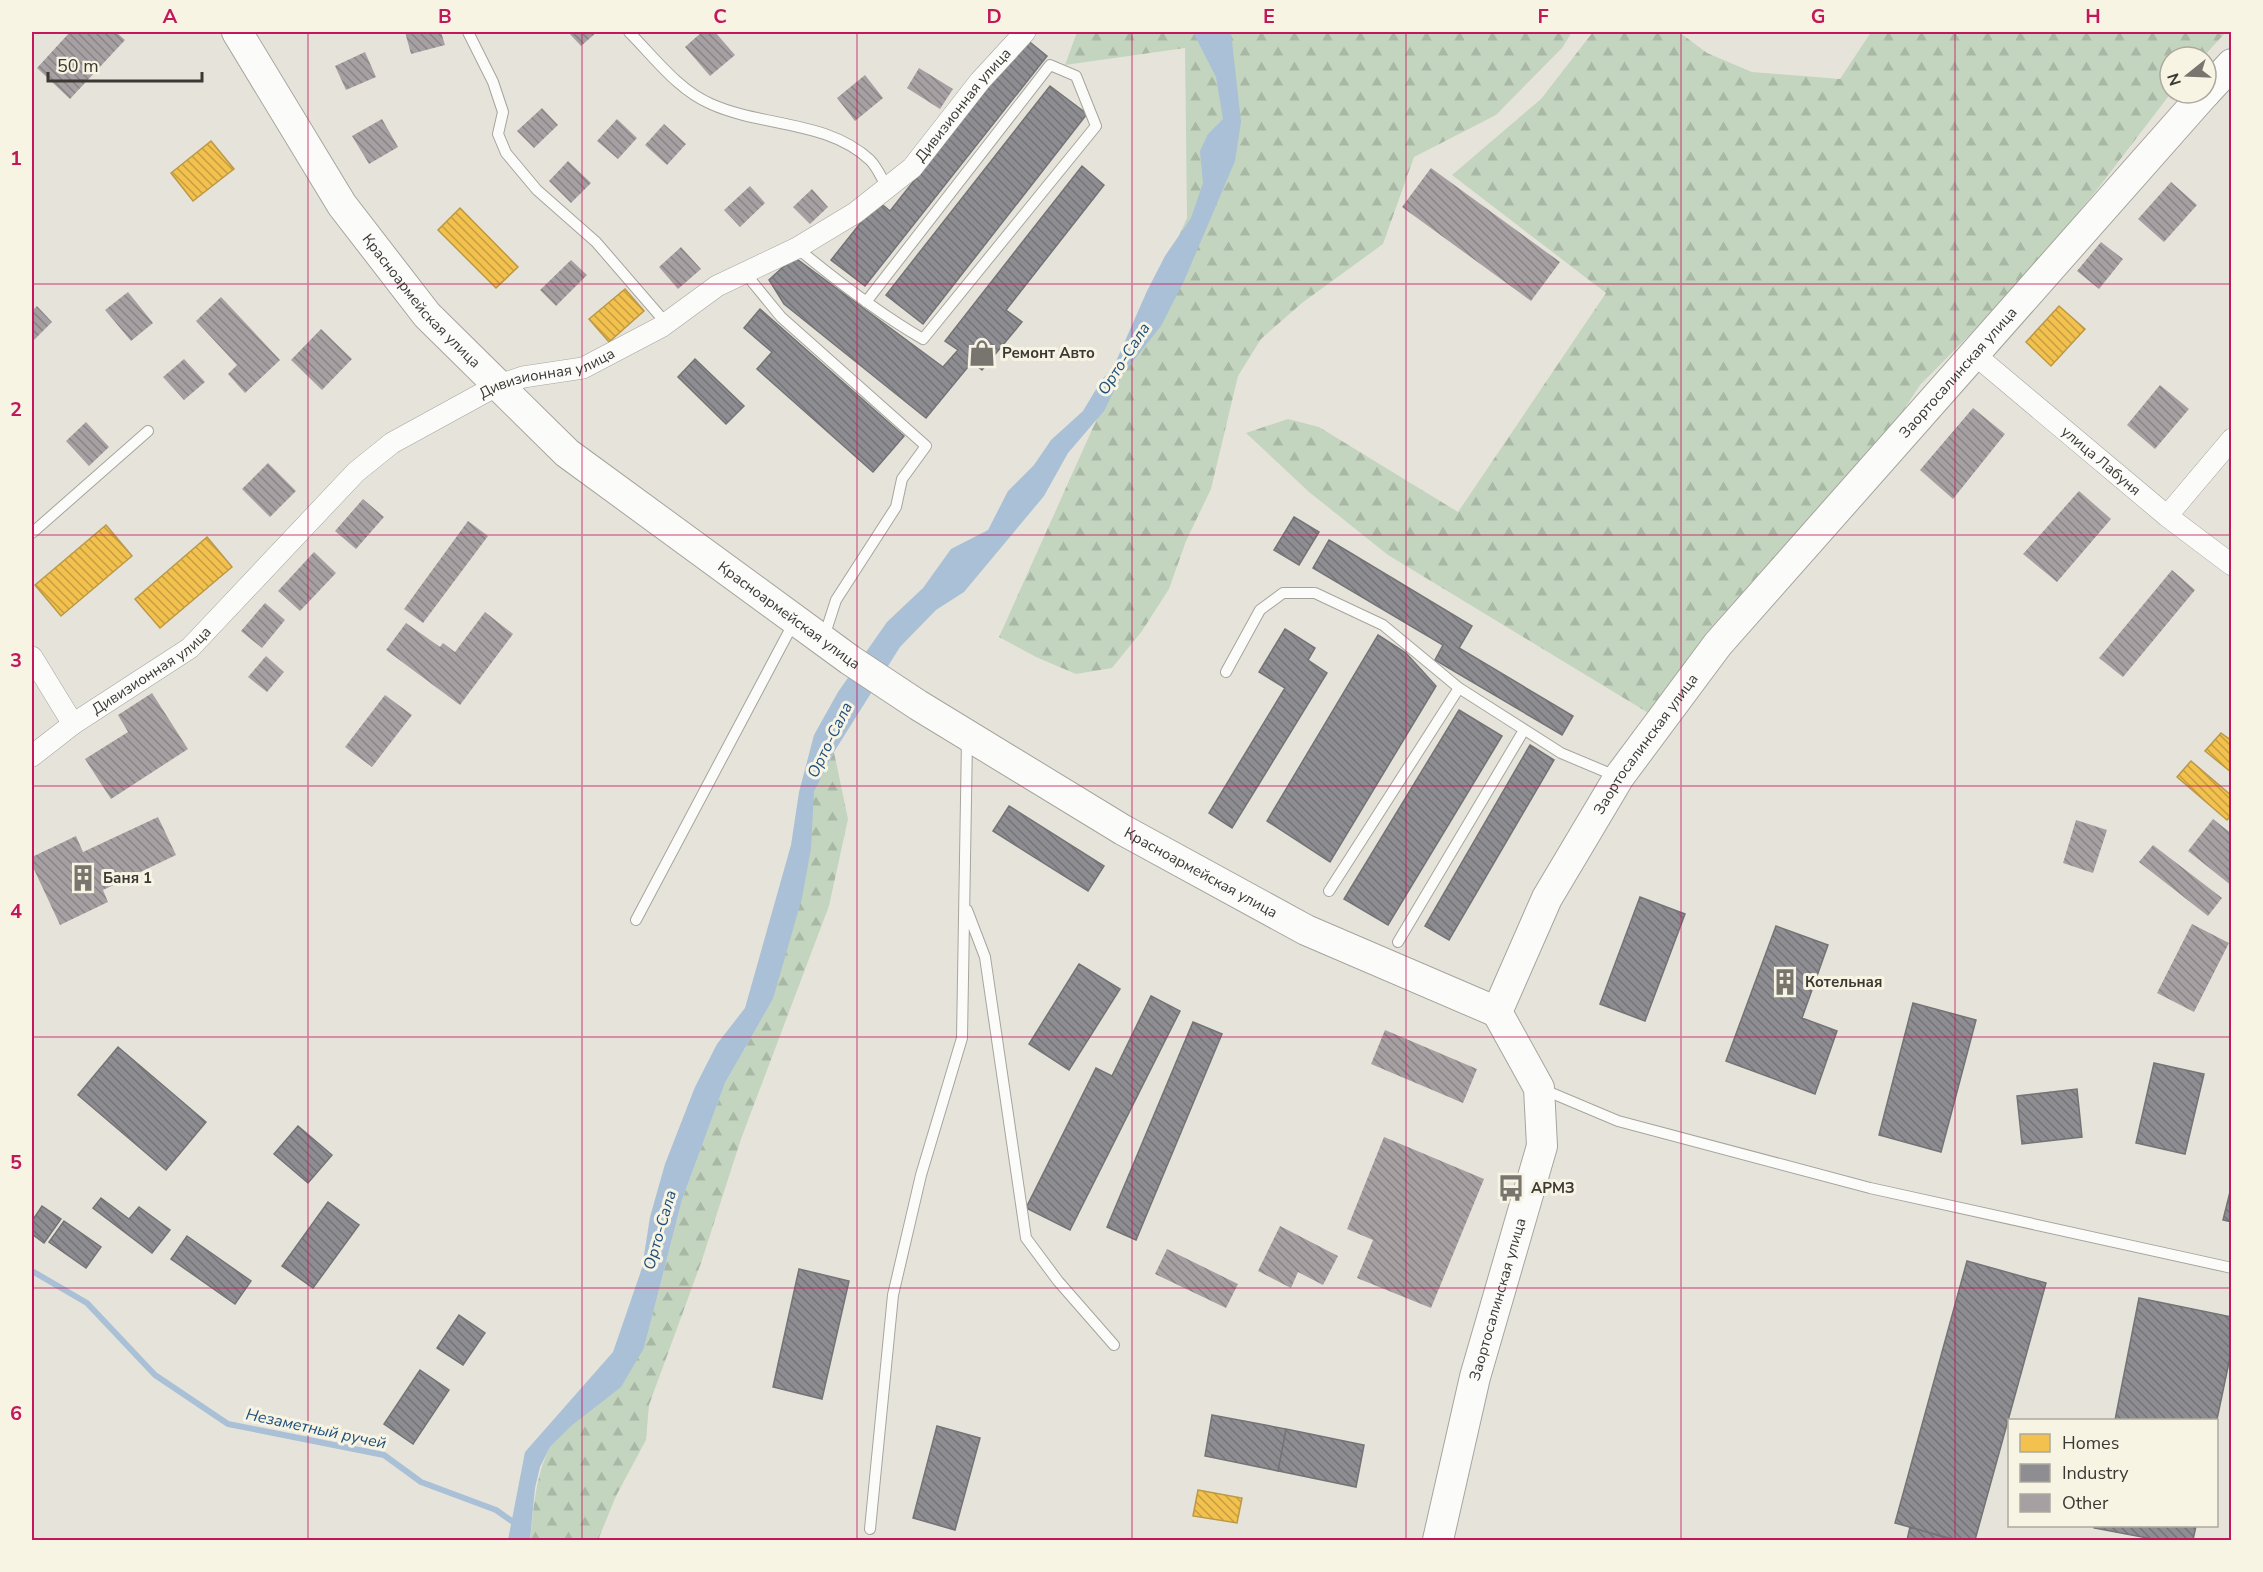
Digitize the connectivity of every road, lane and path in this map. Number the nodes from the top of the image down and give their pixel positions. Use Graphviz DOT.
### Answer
graph roads {
  1 [pos="237,32"];
  2 [pos="468,32"];
  3 [pos="629,32"];
  4 [pos="1025,32"];
  5 [pos="2232,64"];
  6 [pos="2218,80"];
  7 [pos="2195,105"];
  8 [pos="887,188"];
  9 [pos="797,248"];
  10 [pos="745,273"];
  11 [pos="866,302"];
  12 [pos="666,323"];
  13 [pos="1974,354"];
  14 [pos="496,386"];
  15 [pos="148,431"];
  16 [pos="2232,439"];
  17 [pos="2167,516"];
  18 [pos="32,533"];
  19 [pos="2232,565"];
  20 [pos="796,620"];
  21 [pos="823,640"];
  22 [pos="32,657"];
  23 [pos="1226,672"];
  24 [pos="1459,688"];
  25 [pos="73,724"];
  26 [pos="1524,730"];
  27 [pos="967,735"];
  28 [pos="32,756"];
  29 [pos="1619,777"];
  30 [pos="1329,891"];
  31 [pos="965,904"];
  32 [pos="636,920"];
  33 [pos="1398,942"];
  34 [pos="1497,1012"];
  35 [pos="1539,1088"];
  36 [pos="2232,1268"];
  37 [pos="1114,1345"];
  38 [pos="870,1529"];
  39 [pos="1438,1540"];
  1 -- 14 [label="street, Красноармейская улица"];
  2 -- 12 [label="lane"];
  3 -- 8 [label="lane"];
  4 -- 8 [label="street, Дивизионная улица"];
  5 -- 6 [label="street, Заортосалинская улица"];
  7 -- 13 [label="street, Заортосалинская улица"];
  8 -- 9 [label="street, Дивизионная улица"];
  9 -- 10 [label="street, Дивизионная улица"];
  9 -- 11 [label="lane"];
  10 -- 12 [label="street, Дивизионная улица"];
  10 -- 21 [label="lane"];
  11 -- 11 [label="lane"];
  12 -- 14 [label="street, Дивизионная улица"];
  13 -- 17 [label="street, улица Лабуня"];
  13 -- 29 [label="street, Заортосалинская улица"];
  14 -- 20 [label="street, Красноармейская улица"];
  14 -- 25 [label="street, Дивизионная улица"];
  15 -- 18 [label="lane"];
  16 -- 17 [label="street"];
  17 -- 19 [label="street, улица Лабуня"];
  20 -- 21 [label="street, Красноармейская улица"];
  20 -- 32 [label="lane"];
  21 -- 27 [label="street, Красноармейская улица"];
  22 -- 25 [label="street"];
  23 -- 24 [label="lane"];
  24 -- 26 [label="lane"];
  24 -- 30 [label="lane"];
  25 -- 28 [label="street, Дивизионная улица"];
  26 -- 29 [label="lane"];
  26 -- 33 [label="lane"];
  27 -- 31 [label="lane"];
  27 -- 34 [label="street, Красноармейская улица"];
  29 -- 34 [label="street, Заортосалинская улица"];
  31 -- 37 [label="lane"];
  31 -- 38 [label="lane"];
  34 -- 35 [label="street, Заортосалинская улица"];
  35 -- 36 [label="lane"];
  35 -- 39 [label="street, Заортосалинская улица"];
}
